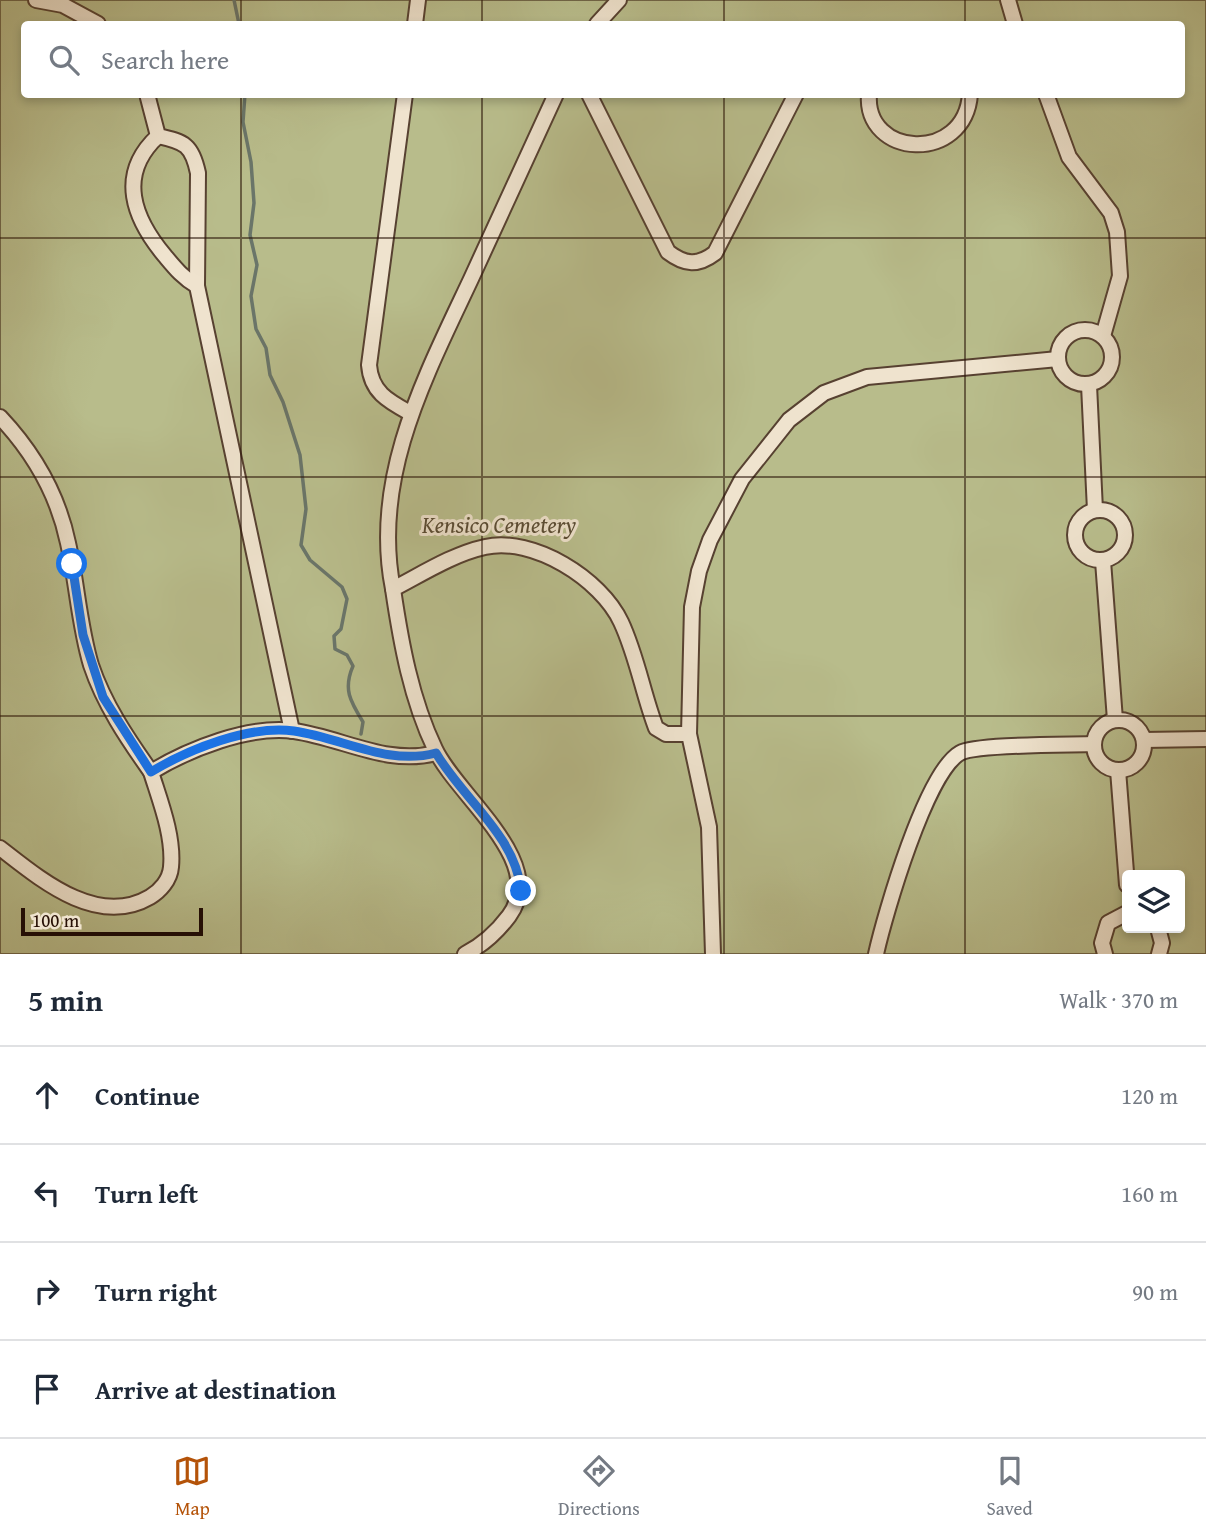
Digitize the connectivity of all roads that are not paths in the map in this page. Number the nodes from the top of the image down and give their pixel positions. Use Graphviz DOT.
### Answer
graph roads {
  1 [pos="36,0"];
  2 [pos="418,0"];
  3 [pos="619,0"];
  4 [pos="1008,0"];
  5 [pos="92,21"];
  6 [pos="415,21"];
  7 [pos="600,21"];
  8 [pos="1014,21"];
  9 [pos="148,98"];
  10 [pos="404,98"];
  11 [pos="554,98"];
  12 [pos="591,98"];
  13 [pos="794,98"];
  14 [pos="868,98"];
  15 [pos="970,98"];
  16 [pos="1047,98"];
  17 [pos="158,136"];
  18 [pos="197,286"];
  19 [pos="1103,336"];
  20 [pos="1058,359"];
  21 [pos="1089,385"];
  22 [pos="410,413"];
  23 [pos="0,417"];
  24 [pos="1095,510"];
  25 [pos="1102,561"];
  26 [pos="393,589"];
  27 [pos="1115,720"];
  28 [pos="292,731"];
  29 [pos="689,734"];
  30 [pos="1206,739"];
  31 [pos="1144,740"];
  32 [pos="1094,744"];
  33 [pos="436,753"];
  34 [pos="1118,770"];
  35 [pos="151,772"];
  36 [pos="0,848"];
  37 [pos="1126,870"];
  38 [pos="1122,916"];
  39 [pos="1159,933"];
  40 [pos="465,954"];
  41 [pos="713,954"];
  42 [pos="876,954"];
  43 [pos="1105,954"];
  44 [pos="1159,954"];
  1 -- 5 [label="lane"];
  2 -- 6 [label="lane"];
  3 -- 7 [label="lane"];
  4 -- 8 [label="lane"];
  9 -- 17 [label="lane"];
  10 -- 22 [label="lane"];
  11 -- 22 [label="lane"];
  12 -- 13 [label="lane"];
  14 -- 15 [label="lane"];
  16 -- 19 [label="lane"];
  17 -- 18 [label="lane"];
  17 -- 18 [label="lane"];
  18 -- 28 [label="lane"];
  19 -- 20 [label="lane"];
  19 -- 21 [label="lane"];
  20 -- 21 [label="lane"];
  20 -- 29 [label="lane"];
  21 -- 24 [label="lane"];
  22 -- 26 [label="lane"];
  23 -- 35 [label="lane"];
  24 -- 25 [label="lane"];
  24 -- 25 [label="lane"];
  25 -- 27 [label="lane"];
  26 -- 29 [label="lane"];
  26 -- 33 [label="lane"];
  27 -- 31 [label="lane"];
  27 -- 32 [label="lane"];
  28 -- 33 [label="lane"];
  28 -- 35 [label="lane"];
  29 -- 41 [label="lane"];
  30 -- 31 [label="lane"];
  31 -- 34 [label="lane"];
  32 -- 34 [label="lane"];
  32 -- 42 [label="lane"];
  33 -- 40 [label="lane"];
  34 -- 37 [label="lane"];
  35 -- 36 [label="lane"];
  38 -- 43 [label="lane"];
  39 -- 44 [label="lane"];
}
